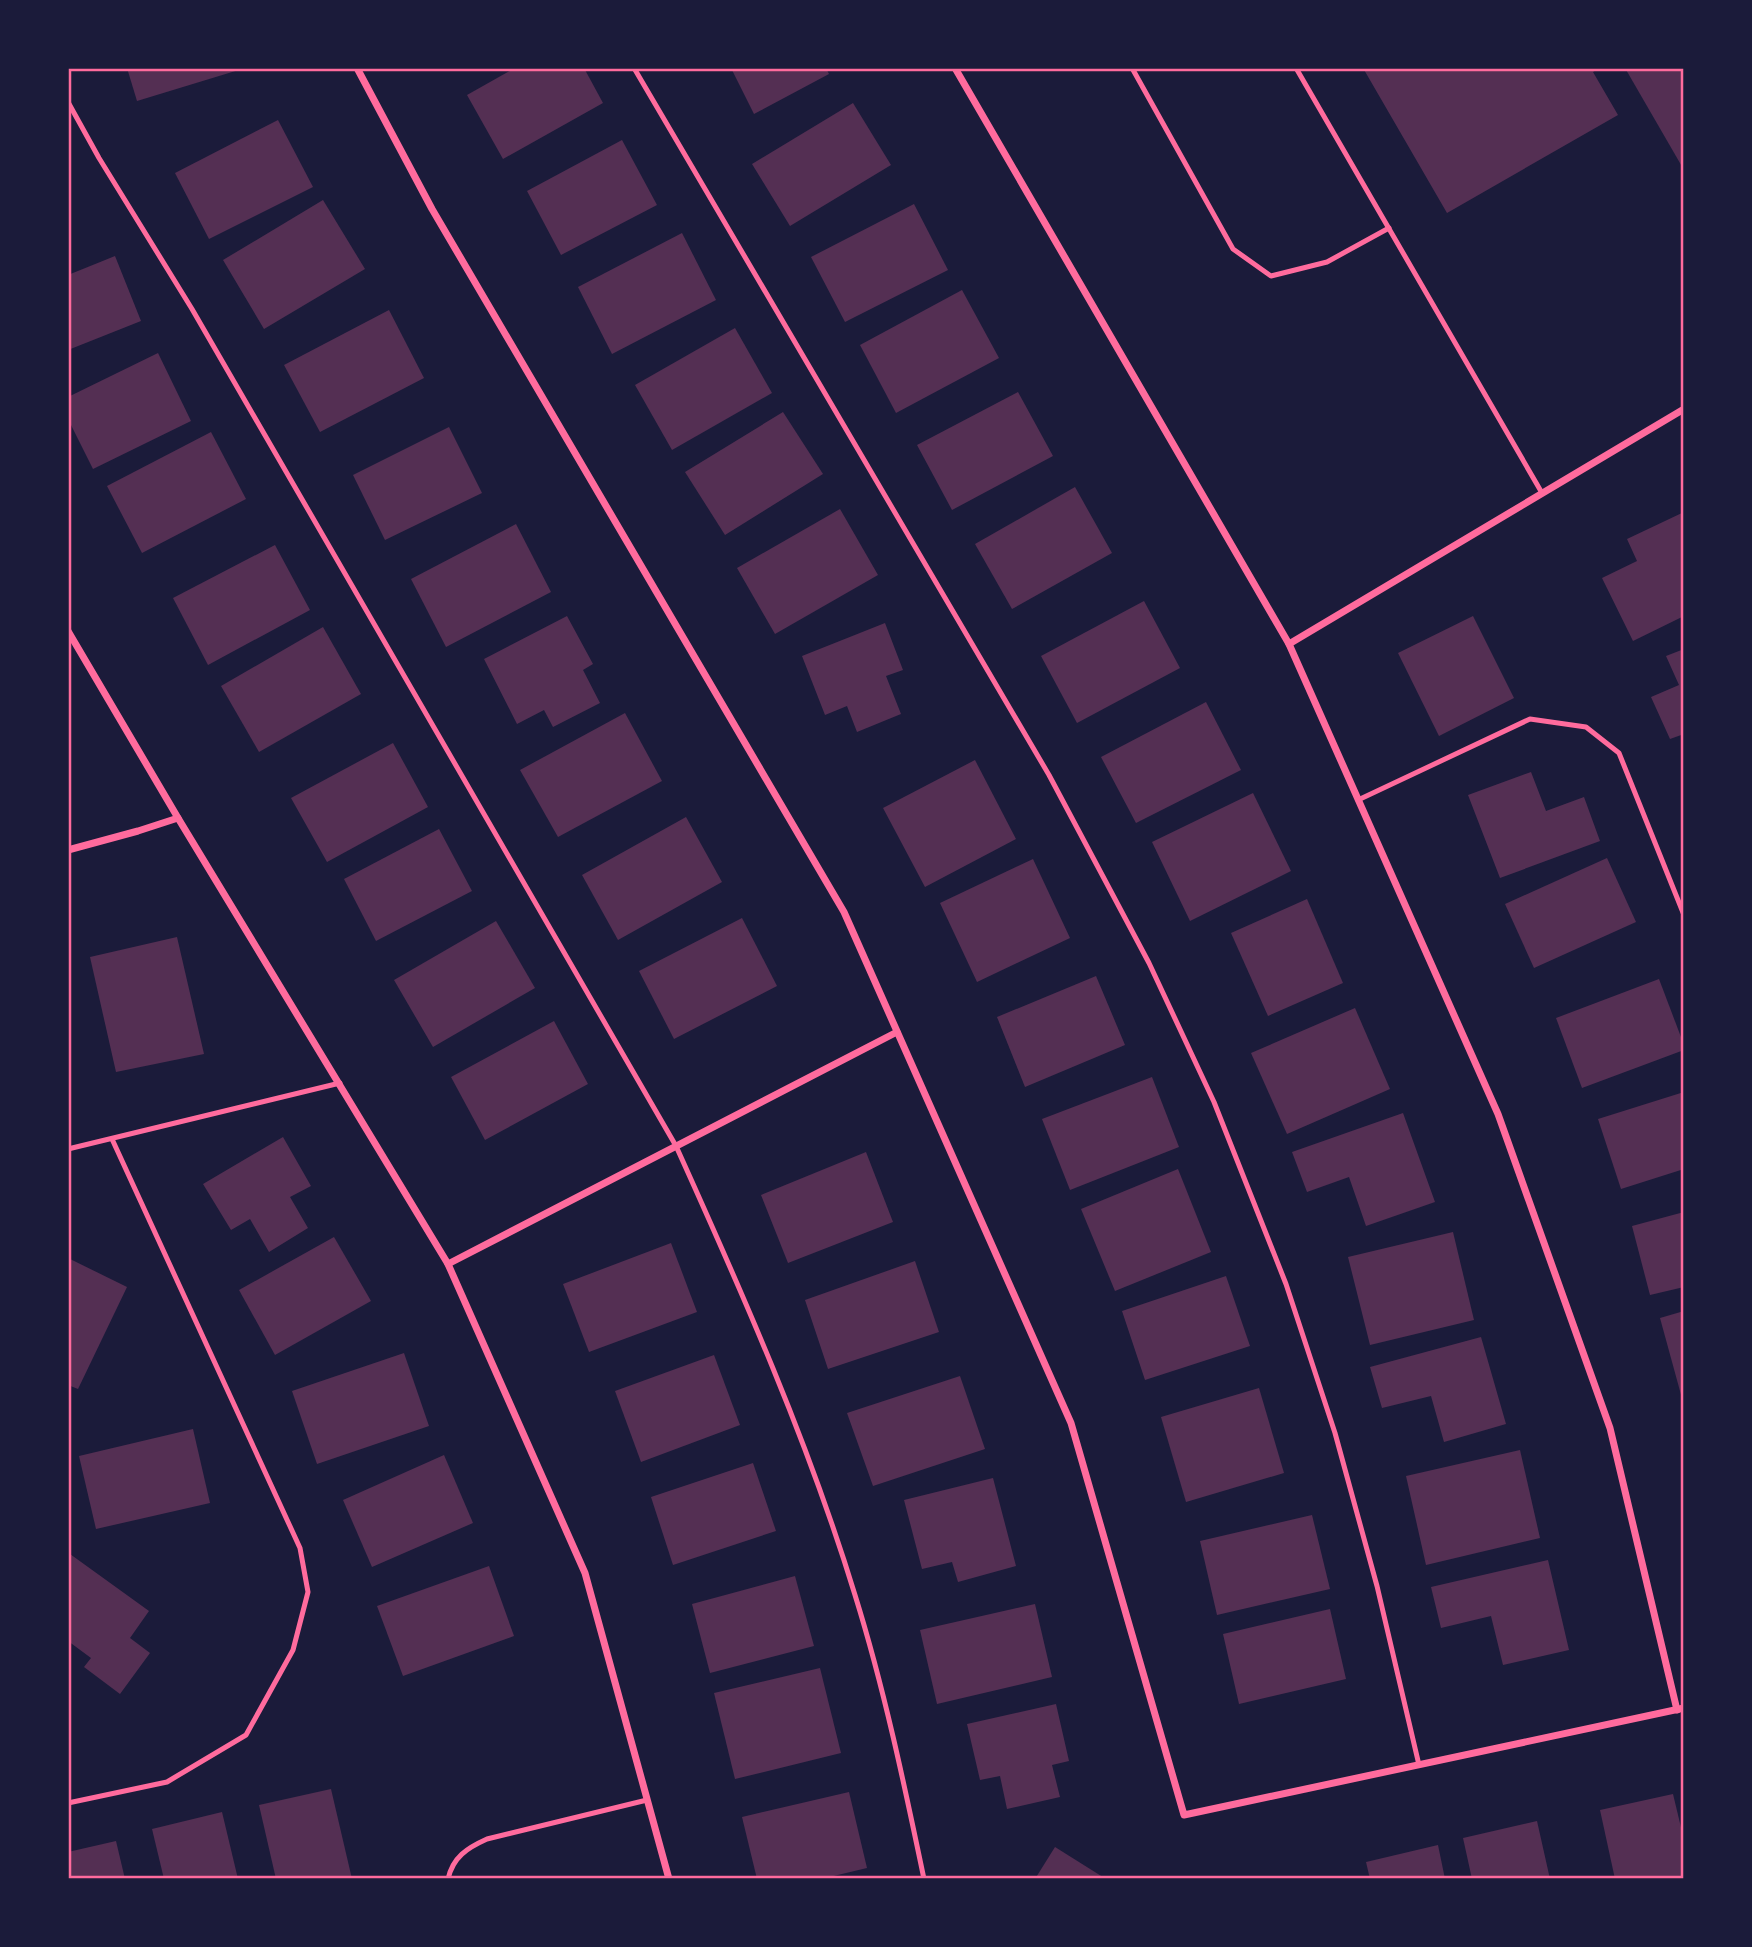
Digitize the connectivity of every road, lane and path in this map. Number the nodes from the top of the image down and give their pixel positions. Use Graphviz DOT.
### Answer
graph roads {
  1 [pos="358,68"];
  2 [pos="634,68"];
  3 [pos="954,68"];
  4 [pos="1132,68"];
  5 [pos="1296,68"];
  6 [pos="68,102"];
  7 [pos="1389,228"];
  8 [pos="1684,409"];
  9 [pos="1542,493"];
  10 [pos="68,631"];
  11 [pos="1289,644"];
  12 [pos="1358,800"];
  13 [pos="178,818"];
  14 [pos="68,850"];
  15 [pos="1684,915"];
  16 [pos="897,1032"];
  17 [pos="340,1083"];
  18 [pos="112,1139"];
  19 [pos="676,1146"];
  20 [pos="68,1149"];
  21 [pos="448,1264"];
  22 [pos="1681,1709"];
  23 [pos="1419,1765"];
  24 [pos="647,1800"];
  25 [pos="68,1803"];
  26 [pos="448,1879"];
  27 [pos="669,1879"];
  28 [pos="924,1879"];
  1 -- 16 [label="street"];
  2 -- 23 [label="lane"];
  3 -- 11 [label="street"];
  4 -- 7 [label="lane"];
  5 -- 7 [label="lane"];
  6 -- 19 [label="lane"];
  7 -- 9 [label="lane"];
  8 -- 9 [label="street"];
  9 -- 11 [label="street"];
  10 -- 13 [label="street"];
  11 -- 12 [label="street"];
  12 -- 15 [label="lane"];
  12 -- 22 [label="street"];
  13 -- 14 [label="street"];
  13 -- 17 [label="street"];
  16 -- 19 [label="street"];
  16 -- 23 [label="street"];
  17 -- 18 [label="lane"];
  17 -- 21 [label="street"];
  18 -- 20 [label="lane"];
  18 -- 25 [label="lane"];
  19 -- 21 [label="street"];
  19 -- 28 [label="lane"];
  21 -- 24 [label="street"];
  22 -- 23 [label="street"];
  24 -- 26 [label="lane"];
  24 -- 27 [label="street"];
}
